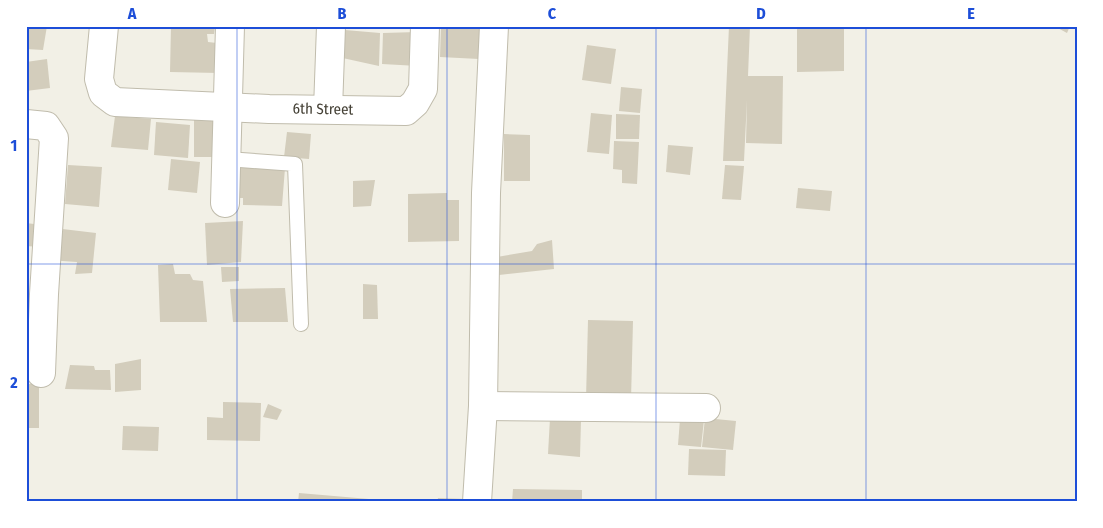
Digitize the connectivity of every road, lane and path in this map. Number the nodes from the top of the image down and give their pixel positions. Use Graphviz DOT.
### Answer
graph roads {
  1 [pos="104,26"];
  2 [pos="230,26"];
  3 [pos="331,26"];
  4 [pos="425,26"];
  5 [pos="494,26"];
  6 [pos="228,106"];
  7 [pos="328,109"];
  8 [pos="26,124"];
  9 [pos="226,159"];
  10 [pos="226,203"];
  11 [pos="301,324"];
  12 [pos="34,373"];
  13 [pos="483,406"];
  14 [pos="706,408"];
  15 [pos="476,502"];
  1 -- 6 [label="street, 6th Street"];
  2 -- 6 [label="street"];
  3 -- 7 [label="street"];
  4 -- 7 [label="street, 6th Street"];
  5 -- 13 [label="street"];
  6 -- 7 [label="street, 6th Street"];
  6 -- 9 [label="street"];
  8 -- 12 [label="street"];
  9 -- 10 [label="street"];
  9 -- 11 [label="lane"];
  13 -- 14 [label="street"];
  13 -- 15 [label="street"];
}
